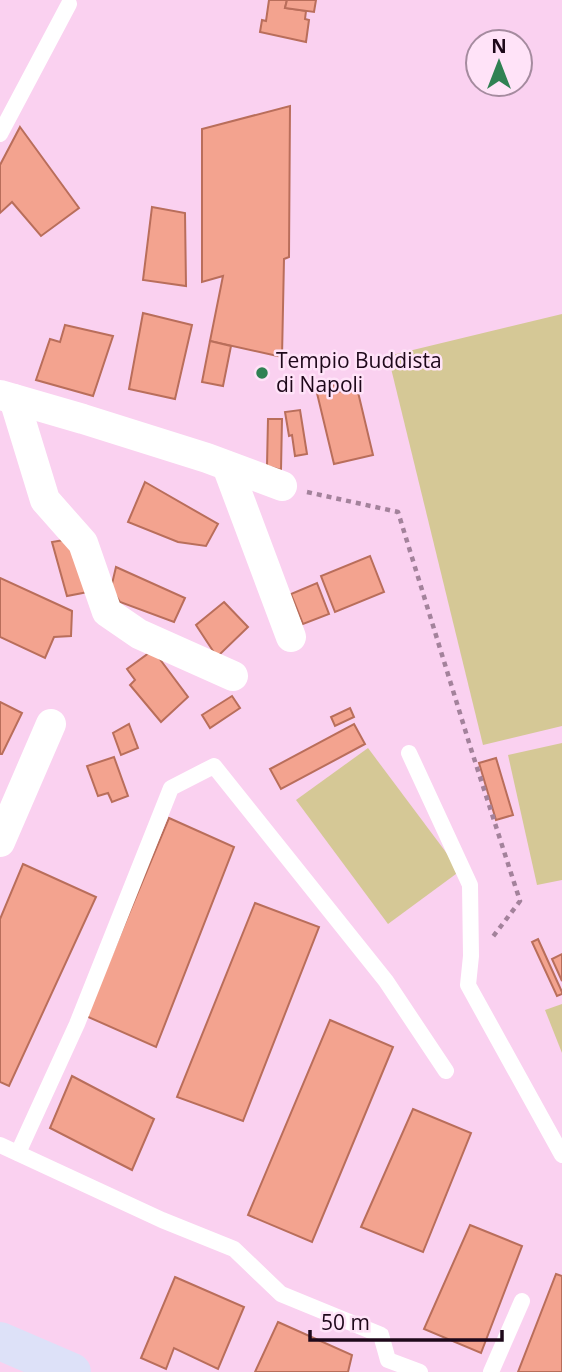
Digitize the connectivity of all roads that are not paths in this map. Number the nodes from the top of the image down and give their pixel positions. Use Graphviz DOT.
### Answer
graph roads {
  1 [pos="69,4"];
  2 [pos="0,134"];
  3 [pos="7,397"];
  4 [pos="227,466"];
  5 [pos="282,486"];
  6 [pos="291,637"];
  7 [pos="233,676"];
  8 [pos="51,724"];
  9 [pos="409,753"];
  10 [pos="0,842"];
  11 [pos="446,1071"];
  12 [pos="0,1145"];
  13 [pos="18,1153"];
  14 [pos="562,1155"];
  15 [pos="522,1301"];
  16 [pos="0,1341"];
  17 [pos="413,1371"];
  18 [pos="72,1372"];
  19 [pos="491,1372"];
  1 -- 2 [label="lane"];
  3 -- 4 [label="street"];
  3 -- 7 [label="street"];
  4 -- 5 [label="street"];
  4 -- 6 [label="street"];
  8 -- 10 [label="street"];
  9 -- 14 [label="lane"];
  11 -- 13 [label="lane"];
  12 -- 13 [label="lane"];
  13 -- 17 [label="lane"];
  15 -- 19 [label="lane"];
  16 -- 18 [label="main road"];
}
